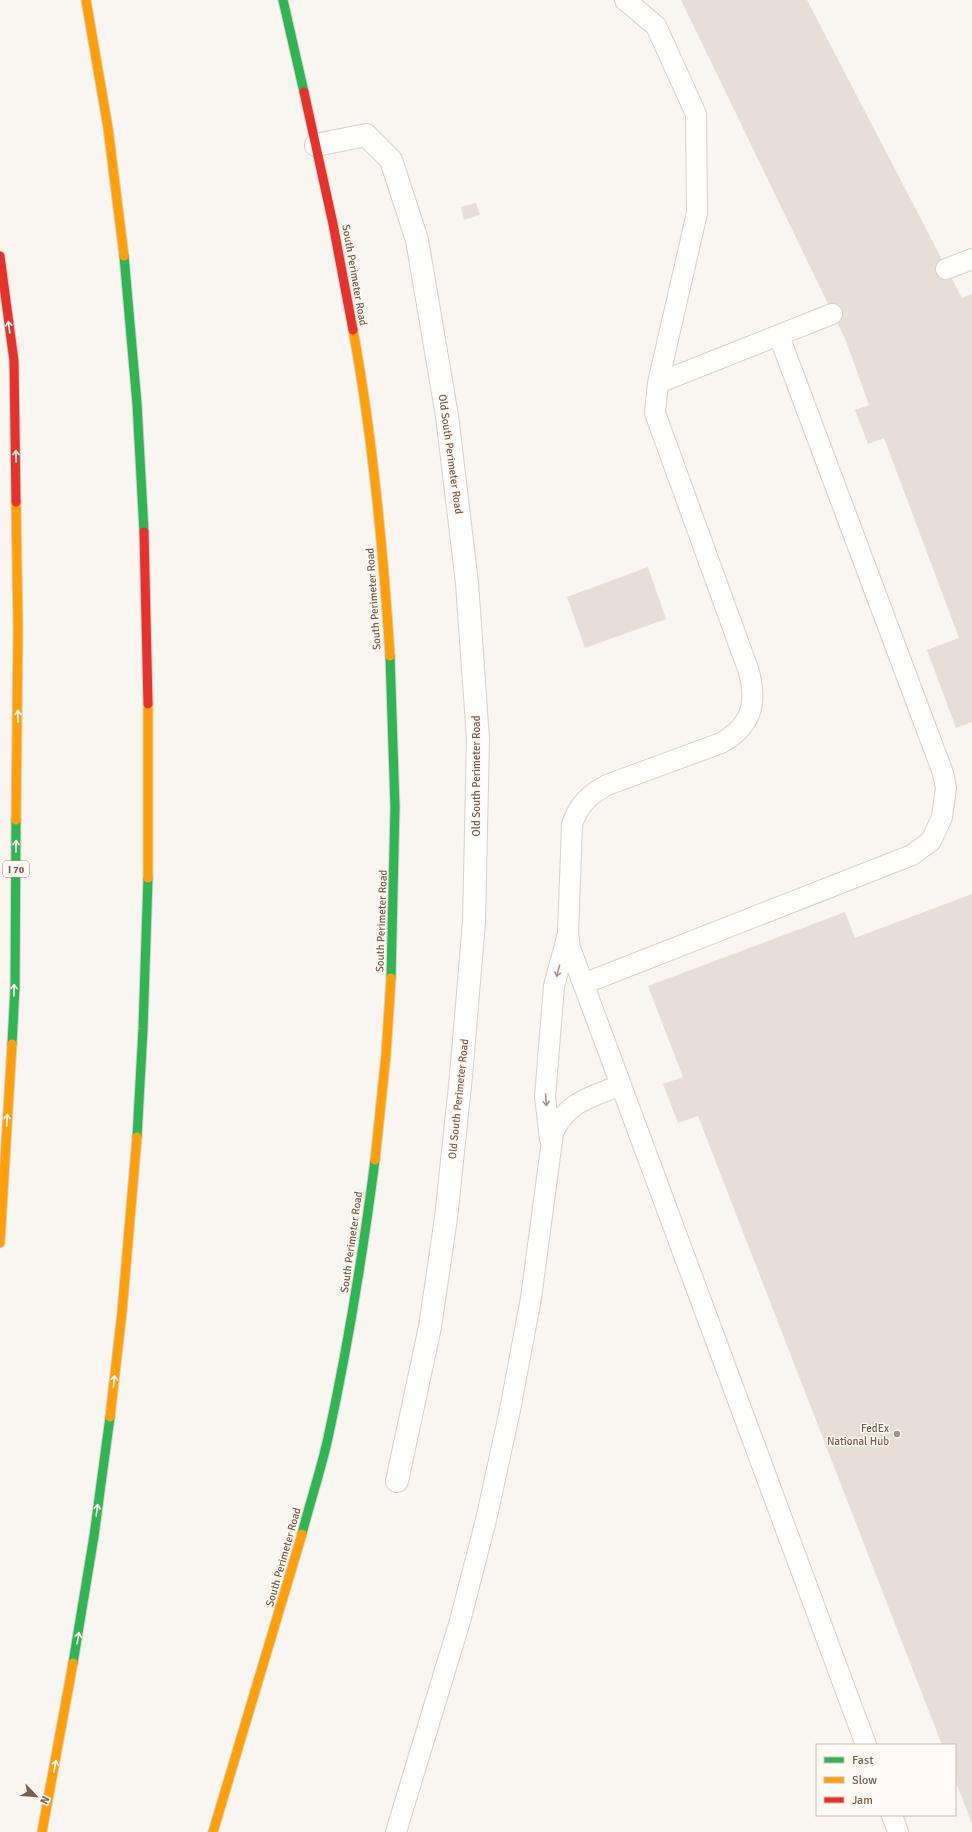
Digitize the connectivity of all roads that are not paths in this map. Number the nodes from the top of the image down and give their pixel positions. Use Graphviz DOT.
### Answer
graph roads {
  1 [pos="86,0"];
  2 [pos="283,0"];
  3 [pos="625,0"];
  4 [pos="316,145"];
  5 [pos="0,256"];
  6 [pos="972,259"];
  7 [pos="946,269"];
  8 [pos="832,314"];
  9 [pos="779,336"];
  10 [pos="658,383"];
  11 [pos="568,934"];
  12 [pos="583,984"];
  13 [pos="621,1085"];
  14 [pos="551,1146"];
  15 [pos="0,1243"];
  16 [pos="397,1481"];
  17 [pos="866,1744"];
  18 [pos="892,1816"];
  19 [pos="42,1832"];
  20 [pos="213,1832"];
  21 [pos="396,1832"];
  22 [pos="898,1832"];
  19 -- 1 [label="main road, one-way"];
  2 -- 4 [label="main road, South Perimeter Road"];
  3 -- 10 [label="lane"];
  4 -- 16 [label="street, Old South Perimeter Road"];
  4 -- 20 [label="main road, South Perimeter Road"];
  15 -- 5 [label="main road, I 70, one-way"];
  6 -- 7 [label="lane"];
  8 -- 9 [label="lane"];
  9 -- 10 [label="lane"];
  9 -- 12 [label="lane"];
  10 -- 11 [label="lane"];
  11 -- 12 [label="lane"];
  11 -- 14 [label="lane, one-way"];
  12 -- 13 [label="lane"];
  13 -- 14 [label="lane"];
  13 -- 17 [label="lane"];
  14 -- 21 [label="lane"];
  18 -- 22 [label="lane"];
}
